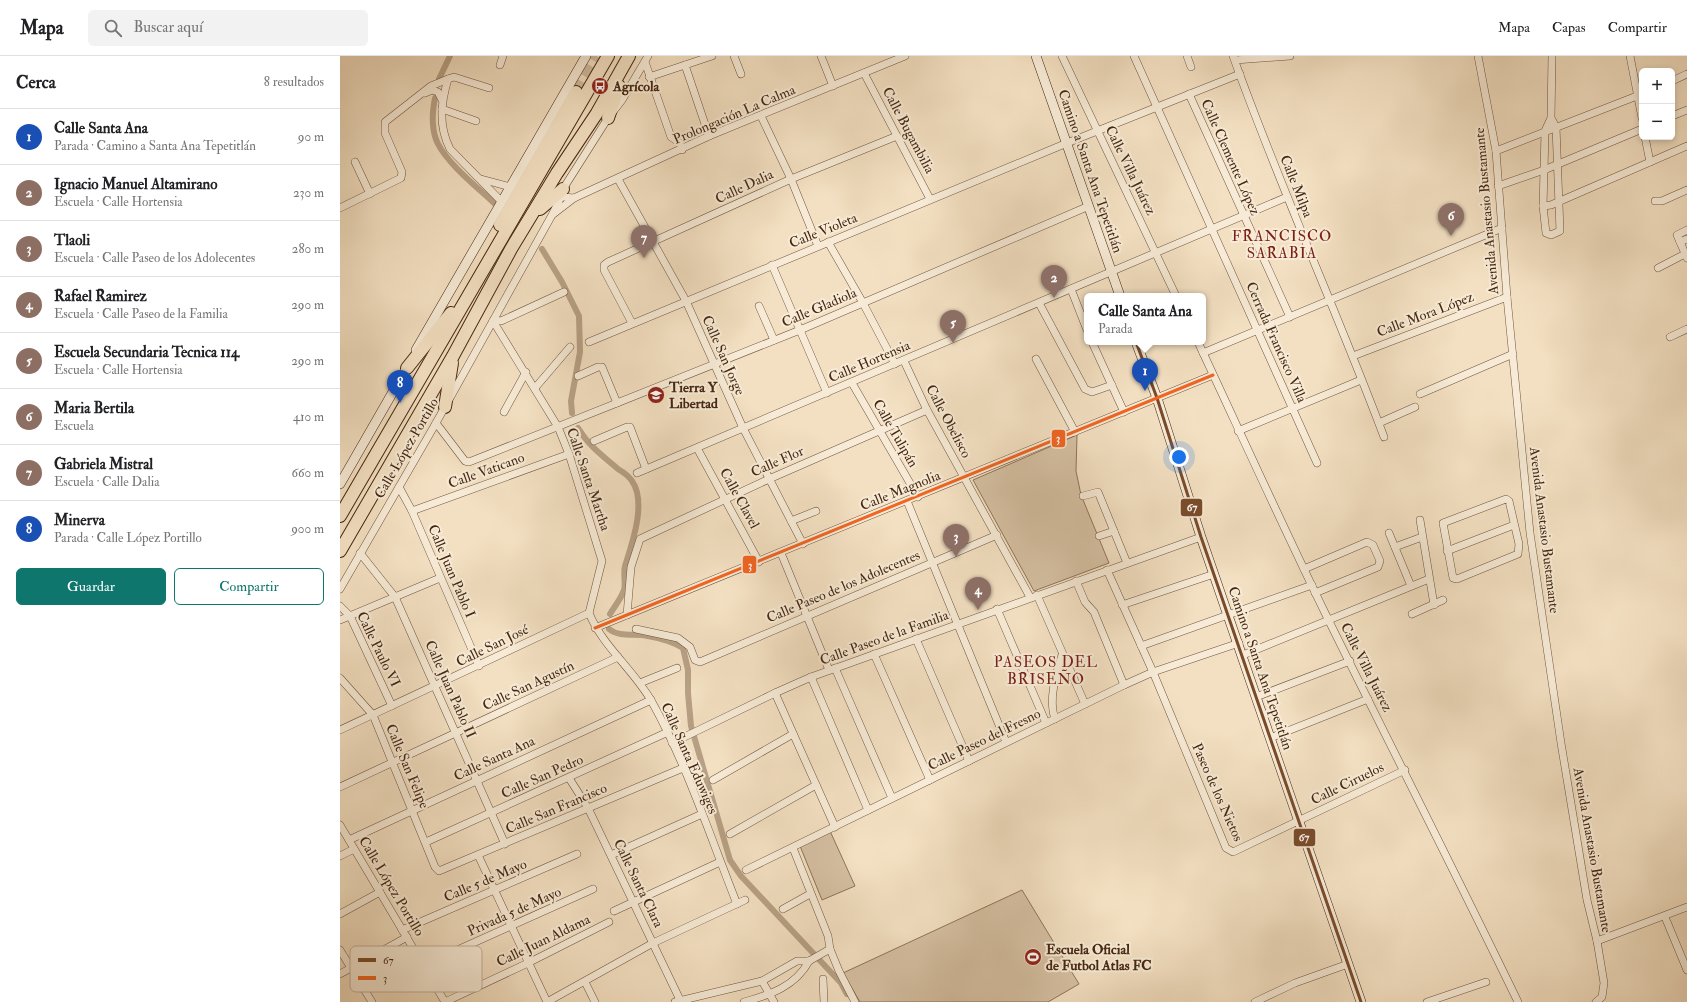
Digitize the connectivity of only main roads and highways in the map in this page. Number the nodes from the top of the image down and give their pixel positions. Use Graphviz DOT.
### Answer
graph roads {
  1 [pos="608,56"];
  2 [pos="631,56"];
  3 [pos="576,92"];
  4 [pos="608,118"];
  5 [pos="562,192"];
  6 [pos="531,217"];
  7 [pos="452,312"];
  8 [pos="453,356"];
  9 [pos="407,368"];
  10 [pos="411,395"];
  11 [pos="445,407"];
  12 [pos="340,516"];
  13 [pos="340,551"];
  1 -- 10 [label="highway"];
  2 -- 4 [label="highway"];
  2 -- 6 [label="highway"];
  3 -- 7 [label="highway"];
  5 -- 6 [label="highway"];
  6 -- 8 [label="highway"];
  7 -- 9 [label="highway"];
  7 -- 10 [label="highway"];
  8 -- 11 [label="highway"];
  8 -- 13 [label="highway"];
  10 -- 12 [label="highway"];
}
